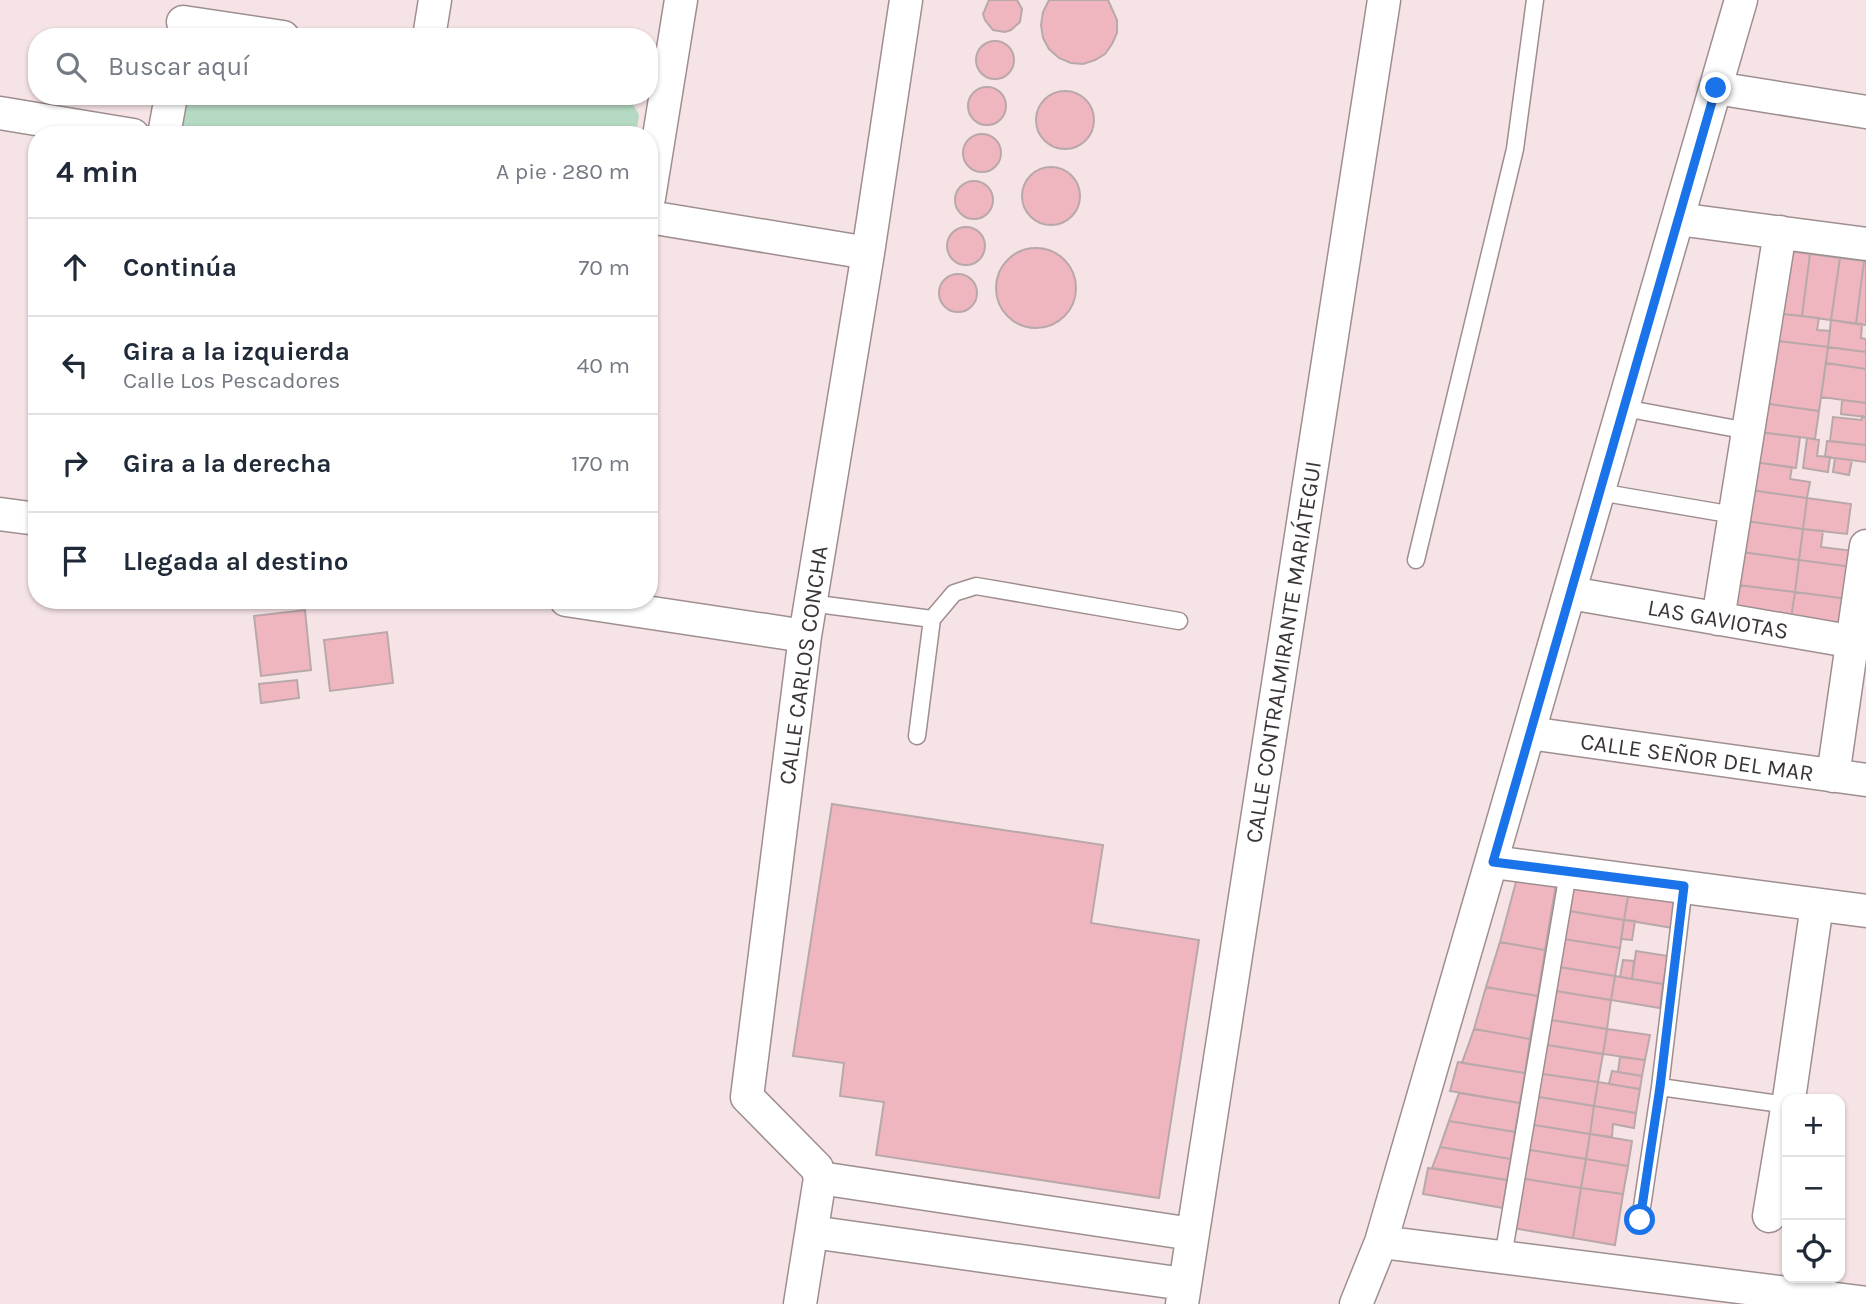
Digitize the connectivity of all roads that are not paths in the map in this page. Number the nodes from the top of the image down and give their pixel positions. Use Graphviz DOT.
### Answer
graph roads {
  1 [pos="435,0"];
  2 [pos="681,0"];
  3 [pos="906,0"];
  4 [pos="1384,0"];
  5 [pos="1535,0"];
  6 [pos="1741,0"];
  7 [pos="184,19"];
  8 [pos="234,28"];
  9 [pos="430,28"];
  10 [pos="1716,88"];
  11 [pos="658,93"];
  12 [pos="169,105"];
  13 [pos="657,105"];
  14 [pos="1866,112"];
  15 [pos="0,113"];
  16 [pos="79,126"];
  17 [pos="166,126"];
  18 [pos="655,126"];
  19 [pos="658,218"];
  20 [pos="1678,219"];
  21 [pos="1780,232"];
  22 [pos="1866,244"];
  23 [pos="868,253"];
  24 [pos="1623,408"];
  25 [pos="1748,431"];
  26 [pos="1599,492"];
  27 [pos="0,514"];
  28 [pos="1734,515"];
  29 [pos="28,518"];
  30 [pos="1866,546"];
  31 [pos="1416,561"];
  32 [pos="1570,593"];
  33 [pos="810,603"];
  34 [pos="630,609"];
  35 [pos="932,619"];
  36 [pos="1718,619"];
  37 [pos="1179,621"];
  38 [pos="805,636"];
  39 [pos="1860,643"];
  40 [pos="1529,733"];
  41 [pos="917,736"];
  42 [pos="1833,776"];
  43 [pos="1866,780"];
  44 [pos="1493,862"];
  45 [pos="1568,873"];
  46 [pos="1684,886"];
  47 [pos="1817,905"];
  48 [pos="1866,911"];
  49 [pos="1660,1087"];
  50 [pos="1790,1094"];
  51 [pos="1782,1106"];
  52 [pos="1782,1137"];
  53 [pos="820,1178"];
  54 [pos="1769,1216"];
  55 [pos="1640,1220"];
  56 [pos="811,1232"];
  57 [pos="1192,1234"];
  58 [pos="1381,1242"];
  59 [pos="1503,1257"];
  60 [pos="1183,1294"];
  61 [pos="1866,1303"];
  62 [pos="800,1304"];
  63 [pos="1356,1304"];
  1 -- 9 [label="street"];
  2 -- 11 [label="street"];
  3 -- 23 [label="street, CALLE CARLOS CONCHA"];
  4 -- 57 [label="street, CALLE CONTRALMIRANTE MARIÁTEGUI"];
  5 -- 31 [label="lane"];
  6 -- 10 [label="street"];
  7 -- 8 [label="street"];
  10 -- 14 [label="street"];
  10 -- 20 [label="street"];
  12 -- 17 [label="street"];
  13 -- 18 [label="street"];
  15 -- 16 [label="street"];
  19 -- 23 [label="street"];
  20 -- 21 [label="street"];
  20 -- 24 [label="street"];
  21 -- 22 [label="street"];
  21 -- 25 [label="street"];
  23 -- 33 [label="street, CALLE CARLOS CONCHA"];
  24 -- 25 [label="lane"];
  24 -- 26 [label="street"];
  25 -- 28 [label="street"];
  26 -- 28 [label="lane"];
  26 -- 32 [label="street"];
  27 -- 29 [label="street"];
  28 -- 36 [label="street"];
  30 -- 39 [label="street"];
  32 -- 36 [label="street, LAS GAVIOTAS"];
  32 -- 40 [label="street"];
  33 -- 35 [label="lane"];
  33 -- 38 [label="street, CALLE CARLOS CONCHA"];
  34 -- 38 [label="street"];
  35 -- 37 [label="lane"];
  35 -- 41 [label="lane"];
  36 -- 39 [label="street, LAS GAVIOTAS"];
  38 -- 53 [label="street, CALLE CARLOS CONCHA"];
  39 -- 42 [label="street"];
  40 -- 42 [label="street, CALLE SEÑOR DEL MAR"];
  40 -- 44 [label="street"];
  42 -- 43 [label="street, CALLE SEÑOR DEL MAR"];
  44 -- 45 [label="street"];
  44 -- 58 [label="street"];
  45 -- 46 [label="street"];
  45 -- 59 [label="lane"];
  46 -- 47 [label="street"];
  46 -- 49 [label="lane"];
  47 -- 48 [label="street"];
  47 -- 50 [label="street"];
  49 -- 51 [label="lane"];
  49 -- 55 [label="lane"];
  52 -- 54 [label="street"];
  53 -- 56 [label="street"];
  53 -- 57 [label="street"];
  56 -- 60 [label="street"];
  56 -- 62 [label="street"];
  57 -- 60 [label="street, CALLE CONTRALMIRANTE MARIÁTEGUI"];
  58 -- 59 [label="street"];
  58 -- 63 [label="street"];
  59 -- 61 [label="street"];
}
